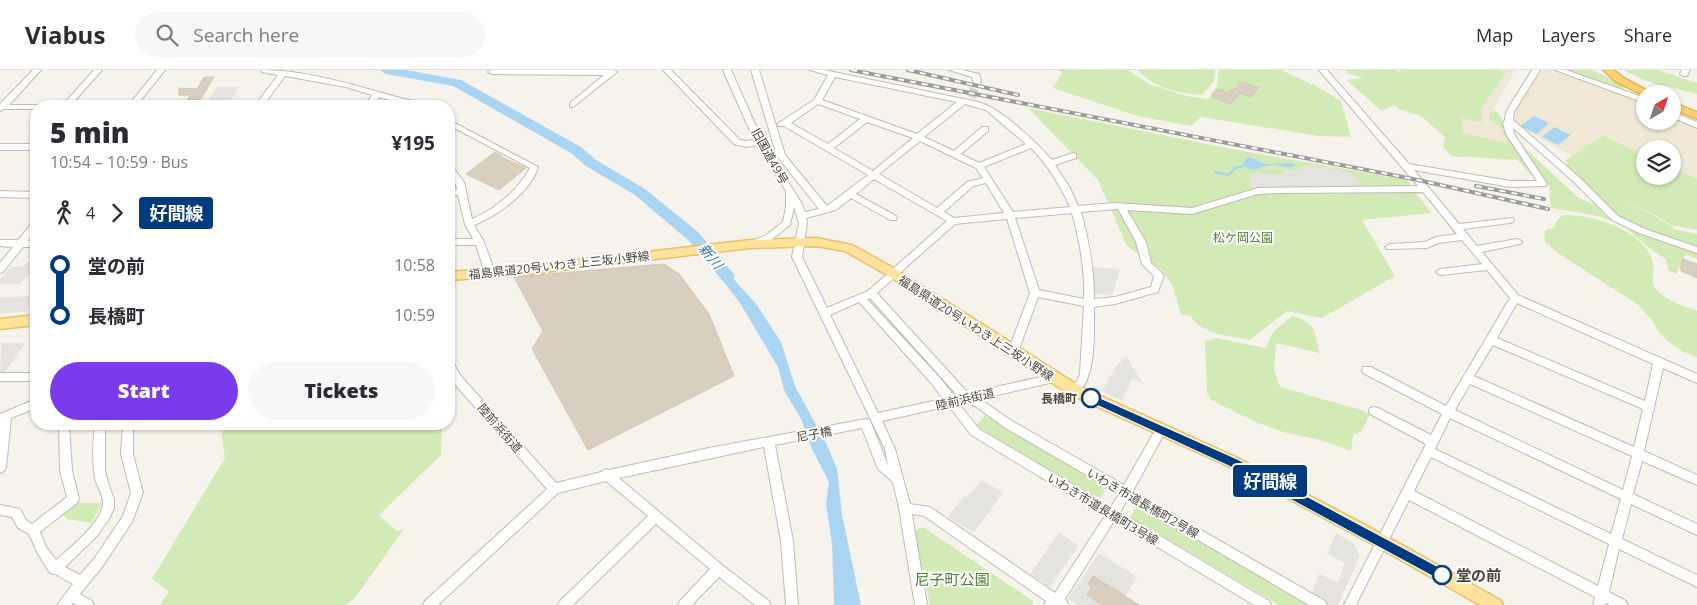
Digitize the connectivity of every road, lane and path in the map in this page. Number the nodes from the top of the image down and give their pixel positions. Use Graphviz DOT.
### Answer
graph roads {
  1 [pos="37,70"];
  2 [pos="98,70"];
  3 [pos="161,70"];
  4 [pos="265,70"];
  5 [pos="667,70"];
  6 [pos="727,70"];
  7 [pos="755,70"];
  8 [pos="813,70"];
  9 [pos="953,70"];
  10 [pos="1323,70"];
  11 [pos="1536,70"];
  12 [pos="1560,70"];
  13 [pos="1608,70"];
  14 [pos="492,72"];
  15 [pos="613,72"];
  16 [pos="969,72"];
  17 [pos="283,73"];
  18 [pos="832,75"];
  19 [pos="977,82"];
  20 [pos="1636,88"];
  21 [pos="377,93"];
  22 [pos="1636,98"];
  23 [pos="71,100"];
  24 [pos="137,100"];
  25 [pos="263,100"];
  26 [pos="373,100"];
  27 [pos="399,100"];
  28 [pos="968,100"];
  29 [pos="817,102"];
  30 [pos="573,105"];
  31 [pos="30,107"];
  32 [pos="1,108"];
  33 [pos="1681,108"];
  34 [pos="1697,116"];
  35 [pos="1681,118"];
  36 [pos="866,119"];
  37 [pos="1509,121"];
  38 [pos="785,123"];
  39 [pos="455,125"];
  40 [pos="773,125"];
  41 [pos="1697,125"];
  42 [pos="985,129"];
  43 [pos="920,138"];
  44 [pos="759,142"];
  45 [pos="1031,146"];
  46 [pos="0,147"];
  47 [pos="30,147"];
  48 [pos="828,148"];
  49 [pos="955,155"];
  50 [pos="1073,156"];
  51 [pos="1050,164"];
  52 [pos="979,166"];
  53 [pos="1406,166"];
  54 [pos="874,175"];
  55 [pos="455,176"];
  56 [pos="988,180"];
  57 [pos="1424,189"];
  58 [pos="789,190"];
  59 [pos="455,192"];
  60 [pos="464,192"];
  61 [pos="0,194"];
  62 [pos="850,194"];
  63 [pos="30,195"];
  64 [pos="1121,207"];
  65 [pos="1076,209"];
  66 [pos="826,211"];
  67 [pos="938,212"];
  68 [pos="1010,215"];
  69 [pos="802,216"];
  70 [pos="892,218"];
  71 [pos="1510,220"];
  72 [pos="953,221"];
  73 [pos="469,224"];
  74 [pos="1456,228"];
  75 [pos="30,232"];
  76 [pos="1463,237"];
  77 [pos="455,242"];
  78 [pos="479,242"];
  79 [pos="801,242"];
  80 [pos="1517,242"];
  81 [pos="0,244"];
  82 [pos="21,244"];
  83 [pos="30,244"];
  84 [pos="750,244"];
  85 [pos="1390,247"];
  86 [pos="1474,250"];
  87 [pos="1697,250"];
  88 [pos="1488,266"];
  89 [pos="0,270"];
  90 [pos="1441,272"];
  91 [pos="490,273"];
  92 [pos="893,273"];
  93 [pos="455,276"];
  94 [pos="871,293"];
  95 [pos="1035,293"];
  96 [pos="861,298"];
  97 [pos="1515,298"];
  98 [pos="1090,303"];
  99 [pos="825,313"];
  100 [pos="30,321"];
  101 [pos="0,324"];
  102 [pos="1492,340"];
  103 [pos="1013,352"];
  104 [pos="1659,362"];
  105 [pos="1367,370"];
  106 [pos="455,376"];
  107 [pos="30,377"];
  108 [pos="0,378"];
  109 [pos="1054,378"];
  110 [pos="1468,378"];
  111 [pos="1697,379"];
  112 [pos="1074,390"];
  113 [pos="966,398"];
  114 [pos="950,403"];
  115 [pos="30,406"];
  116 [pos="1648,407"];
  117 [pos="1374,411"];
  118 [pos="1448,412"];
  119 [pos="3,417"];
  120 [pos="876,418"];
  121 [pos="64,430"];
  122 [pos="100,430"];
  123 [pos="128,430"];
  124 [pos="1161,430"];
  125 [pos="769,443"];
  126 [pos="1430,446"];
  127 [pos="1638,454"];
  128 [pos="0,468"];
  129 [pos="606,474"];
  130 [pos="898,480"];
  131 [pos="1697,480"];
  132 [pos="554,489"];
  133 [pos="1126,493"];
  134 [pos="1407,493"];
  135 [pos="1627,498"];
  136 [pos="905,508"];
  137 [pos="0,510"];
  138 [pos="1112,514"];
  139 [pos="656,516"];
  140 [pos="33,530"];
  141 [pos="1697,530"];
  142 [pos="1382,541"];
  143 [pos="1615,541"];
  144 [pos="54,569"];
  145 [pos="718,569"];
  146 [pos="1697,581"];
  147 [pos="82,582"];
  148 [pos="67,600"];
  149 [pos="1600,600"];
  150 [pos="1057,604"];
  151 [pos="88,605"];
  152 [pos="429,605"];
  153 [pos="564,605"];
  154 [pos="684,605"];
  155 [pos="765,605"];
  156 [pos="792,605"];
  157 [pos="921,605"];
  158 [pos="1265,605"];
  159 [pos="1321,605"];
  160 [pos="1350,605"];
  161 [pos="1495,605"];
  162 [pos="1622,605"];
  1 -- 32 [label="street"];
  2 -- 23 [label="street"];
  3 -- 24 [label="street"];
  4 -- 17 [label="street"];
  5 -- 44 [label="street"];
  6 -- 44 [label="street, 旧国道49号"];
  7 -- 40 [label="street"];
  8 -- 18 [label="street"];
  9 -- 16 [label="street"];
  10 -- 53 [label="street"];
  11 -- 37 [label="street"];
  12 -- 22 [label="street"];
  13 -- 20 [label="highway"];
  14 -- 15 [label="street"];
  15 -- 30 [label="street"];
  16 -- 19 [label="street"];
  17 -- 21 [label="street"];
  17 -- 25 [label="street"];
  18 -- 28 [label="street"];
  18 -- 29 [label="street"];
  21 -- 26 [label="street"];
  21 -- 27 [label="street"];
  28 -- 43 [label="street"];
  28 -- 45 [label="street"];
  29 -- 36 [label="street"];
  29 -- 38 [label="street"];
  31 -- 32 [label="street"];
  33 -- 34 [label="highway"];
  35 -- 41 [label="street"];
  36 -- 43 [label="street"];
  36 -- 48 [label="street"];
  37 -- 53 [label="street"];
  37 -- 87 [label="street"];
  38 -- 40 [label="street"];
  38 -- 48 [label="street"];
  39 -- 73 [label="street"];
  40 -- 66 [label="street"];
  42 -- 49 [label="street"];
  43 -- 49 [label="street"];
  43 -- 54 [label="street"];
  44 -- 58 [label="street, 旧国道49号"];
  45 -- 51 [label="street"];
  45 -- 52 [label="street"];
  46 -- 47 [label="street"];
  48 -- 54 [label="street"];
  49 -- 52 [label="street"];
  50 -- 51 [label="street"];
  51 -- 65 [label="street"];
  52 -- 56 [label="street"];
  53 -- 57 [label="street"];
  54 -- 62 [label="street"];
  54 -- 67 [label="street"];
  55 -- 60 [label="street"];
  56 -- 67 [label="street"];
  56 -- 68 [label="street"];
  57 -- 64 [label="street"];
  57 -- 74 [label="street"];
  58 -- 69 [label="street, 旧国道49号"];
  58 -- 84 [label="street"];
  59 -- 60 [label="street"];
  60 -- 73 [label="street"];
  61 -- 63 [label="street"];
  62 -- 66 [label="street"];
  62 -- 70 [label="street"];
  64 -- 65 [label="street"];
  64 -- 98 [label="street"];
  65 -- 68 [label="street"];
  65 -- 98 [label="street"];
  66 -- 69 [label="street"];
  67 -- 72 [label="street"];
  68 -- 72 [label="street"];
  68 -- 95 [label="street"];
  69 -- 79 [label="street, 旧国道49号"];
  71 -- 74 [label="street"];
  72 -- 92 [label="street"];
  73 -- 78 [label="street"];
  74 -- 76 [label="street"];
  75 -- 82 [label="street"];
  76 -- 85 [label="street"];
  76 -- 86 [label="street"];
  77 -- 78 [label="street"];
  78 -- 91 [label="street"];
  79 -- 84 [label="main road, 福島県道20号いわき上三坂小野線"];
  79 -- 92 [label="main road, 福島県道20号いわき上三坂小野線"];
  79 -- 99 [label="street, 旧国道49号"];
  80 -- 86 [label="street"];
  81 -- 82 [label="street"];
  82 -- 83 [label="street"];
  82 -- 89 [label="street"];
  84 -- 91 [label="main road, 福島県道20号いわき上三坂小野線"];
  86 -- 88 [label="street"];
  88 -- 90 [label="street"];
  88 -- 97 [label="street"];
  91 -- 93 [label="main road, 福島県道20号いわき上三坂小野線"];
  92 -- 94 [label="street"];
  92 -- 103 [label="main road, 福島県道20号いわき上三坂小野線"];
  94 -- 96 [label="street"];
  94 -- 113 [label="street, いわき市道長橋町2号線"];
  95 -- 98 [label="street"];
  95 -- 103 [label="street"];
  96 -- 99 [label="street"];
  96 -- 114 [label="street, いわき市道長橋町3号線"];
  97 -- 102 [label="street"];
  97 -- 104 [label="street"];
  98 -- 112 [label="street"];
  99 -- 120 [label="street, 旧国道49号"];
  100 -- 101 [label="main road"];
  102 -- 110 [label="street"];
  102 -- 116 [label="street"];
  103 -- 109 [label="main road, 福島県道20号いわき上三坂小野線"];
  104 -- 111 [label="street"];
  104 -- 116 [label="street"];
  105 -- 118 [label="street"];
  106 -- 132 [label="street, 陸前浜街道"];
  107 -- 108 [label="street"];
  109 -- 112 [label="main road, 福島県道20号いわき上三坂小野線"];
  109 -- 113 [label="street, 陸前浜街道"];
  110 -- 118 [label="street"];
  110 -- 127 [label="street"];
  112 -- 124 [label="main road, 福島県道20号いわき上三坂小野線"];
  113 -- 114 [label="street, 陸前浜街道"];
  113 -- 133 [label="street, いわき市道長橋町2号線"];
  114 -- 120 [label="street, 陸前浜街道"];
  114 -- 138 [label="street, いわき市道長橋町3号線"];
  115 -- 119 [label="street"];
  116 -- 127 [label="street"];
  117 -- 126 [label="street"];
  118 -- 126 [label="street"];
  118 -- 135 [label="street"];
  119 -- 128 [label="street"];
  120 -- 130 [label="street, 旧国道49号"];
  121 -- 140 [label="street"];
  122 -- 144 [label="street"];
  123 -- 147 [label="street"];
  124 -- 133 [label="street"];
  124 -- 142 [label="main road, 福島県道20号いわき上三坂小野線"];
  125 -- 129 [label="street, 尼子橋"];
  125 -- 130 [label="street, 尼子橋"];
  125 -- 156 [label="street"];
  126 -- 134 [label="street"];
  126 -- 143 [label="street"];
  127 -- 131 [label="street"];
  127 -- 135 [label="street"];
  129 -- 132 [label="street, 尼子橋"];
  129 -- 139 [label="street"];
  130 -- 136 [label="street, 旧国道49号"];
  132 -- 152 [label="street"];
  133 -- 138 [label="street"];
  133 -- 159 [label="street, いわき市道長橋町2号線"];
  134 -- 142 [label="street"];
  134 -- 149 [label="street"];
  135 -- 141 [label="street"];
  135 -- 143 [label="street"];
  136 -- 150 [label="street"];
  136 -- 157 [label="street, 旧国道49号"];
  137 -- 140 [label="street"];
  138 -- 150 [label="street"];
  138 -- 158 [label="street, いわき市道長橋町3号線"];
  139 -- 145 [label="street"];
  139 -- 153 [label="street"];
  140 -- 144 [label="street"];
  142 -- 160 [label="street"];
  142 -- 161 [label="main road, 福島県道20号いわき上三坂小野線"];
  143 -- 146 [label="street"];
  143 -- 149 [label="street"];
  144 -- 147 [label="street"];
  145 -- 154 [label="street"];
  145 -- 155 [label="street"];
  147 -- 148 [label="street"];
  148 -- 151 [label="street"];
  149 -- 162 [label="street"];
}
